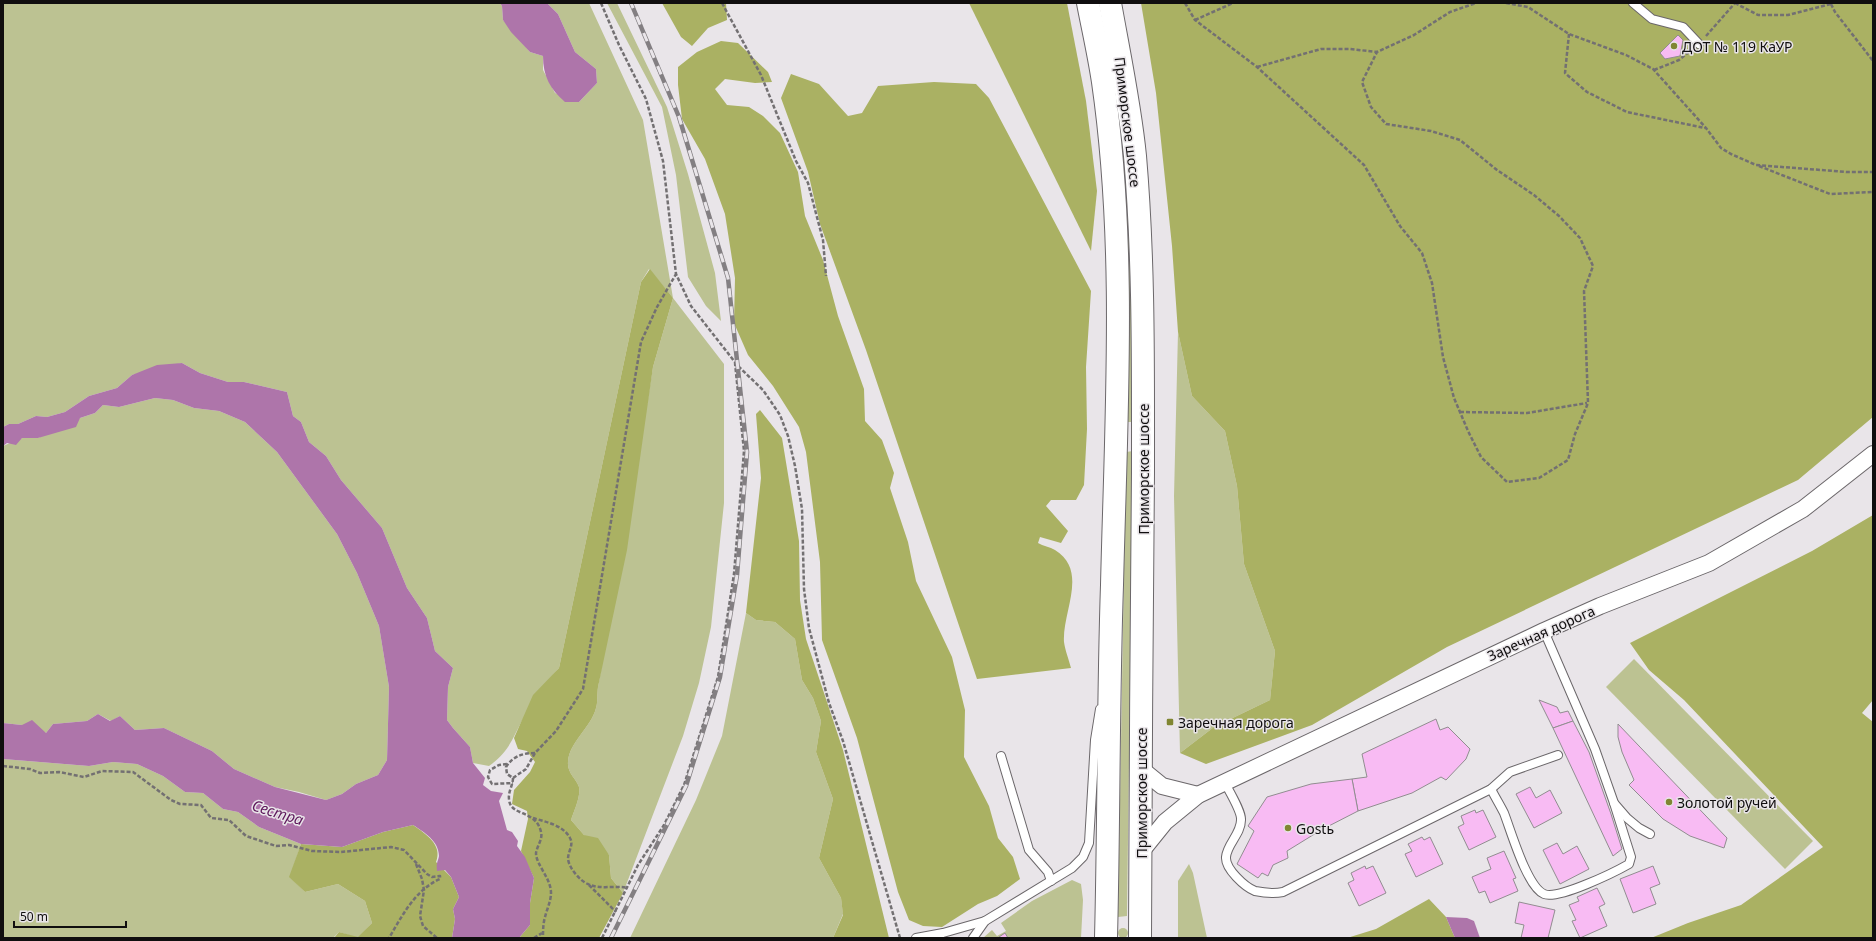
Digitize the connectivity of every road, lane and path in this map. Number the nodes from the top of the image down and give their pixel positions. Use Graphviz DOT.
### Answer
graph roads {
  1 [pos="601,3"];
  2 [pos="722,3"];
  3 [pos="1088,3"];
  4 [pos="1110,3"];
  5 [pos="1185,3"];
  6 [pos="1233,3"];
  7 [pos="1476,3"];
  8 [pos="1506,3"];
  9 [pos="1633,3"];
  10 [pos="1735,3"];
  11 [pos="1831,3"];
  12 [pos="1195,20"];
  13 [pos="1569,34"];
  14 [pos="1699,44"];
  15 [pos="1377,52"];
  16 [pos="1873,61"];
  17 [pos="1257,67"];
  18 [pos="1654,69"];
  19 [pos="1706,128"];
  20 [pos="1756,164"];
  21 [pos="1873,172"];
  22 [pos="1873,192"];
  23 [pos="676,274"];
  24 [pos="826,276"];
  25 [pos="735,362"];
  26 [pos="1588,403"];
  27 [pos="1460,412"];
  28 [pos="1116,436"];
  29 [pos="1143,436"];
  30 [pos="1873,454"];
  31 [pos="1544,631"];
  32 [pos="1110,643"];
  33 [pos="535,753"];
  34 [pos="1558,755"];
  35 [pos="1001,756"];
  36 [pos="508,764"];
  37 [pos="3,766"];
  38 [pos="1140,768"];
  39 [pos="513,778"];
  40 [pos="513,783"];
  41 [pos="1226,783"];
  42 [pos="1491,789"];
  43 [pos="1198,795"];
  44 [pos="1614,803"];
  45 [pos="533,818"];
  46 [pos="1650,834"];
  47 [pos="1140,854"];
  48 [pos="415,862"];
  49 [pos="1051,881"];
  50 [pos="588,884"];
  51 [pos="628,888"];
  52 [pos="424,890"];
  53 [pos="616,912"];
  54 [pos="985,921"];
  55 [pos="543,932"];
  56 [pos="974,936"];
  57 [pos="389,938"];
  58 [pos="437,938"];
  59 [pos="534,938"];
  60 [pos="543,938"];
  61 [pos="602,938"];
  62 [pos="900,938"];
  63 [pos="916,938"];
  64 [pos="965,938"];
  65 [pos="1106,938"];
  66 [pos="1140,938"];
  1 -- 23 [label="path"];
  2 -- 24 [label="path"];
  3 -- 28 [label="highway, Приморское шоссе"];
  4 -- 29 [label="highway, Приморское шоссе"];
  5 -- 12 [label="path"];
  6 -- 12 [label="path"];
  7 -- 15 [label="path"];
  8 -- 13 [label="path"];
  9 -- 14 [label="lane"];
  10 -- 11 [label="path"];
  10 -- 14 [label="path"];
  11 -- 16 [label="path"];
  12 -- 17 [label="path"];
  13 -- 18 [label="path"];
  13 -- 19 [label="path"];
  14 -- 18 [label="path"];
  15 -- 17 [label="path"];
  15 -- 26 [label="path"];
  17 -- 27 [label="path"];
  18 -- 19 [label="path"];
  19 -- 20 [label="path"];
  20 -- 21 [label="path"];
  20 -- 22 [label="path"];
  23 -- 25 [label="path"];
  23 -- 33 [label="path"];
  25 -- 51 [label="path"];
  25 -- 62 [label="path"];
  26 -- 27 [label="path"];
  26 -- 27 [label="path"];
  28 -- 29 [label="highway"];
  28 -- 32 [label="highway, Приморское шоссе"];
  29 -- 38 [label="highway, Приморское шоссе"];
  30 -- 31 [label="street, Заречная дорога"];
  31 -- 41 [label="street, Заречная дорога"];
  31 -- 44 [label="lane"];
  32 -- 49 [label="lane"];
  32 -- 65 [label="highway, Приморское шоссе"];
  33 -- 36 [label="path"];
  33 -- 39 [label="path"];
  34 -- 42 [label="lane"];
  35 -- 49 [label="lane"];
  36 -- 39 [label="path"];
  36 -- 40 [label="path"];
  37 -- 48 [label="path"];
  38 -- 43 [label="street"];
  38 -- 47 [label="highway, Приморское шоссе"];
  39 -- 40 [label="path"];
  40 -- 45 [label="path"];
  41 -- 42 [label="lane"];
  41 -- 43 [label="street, Заречная дорога"];
  42 -- 44 [label="lane"];
  43 -- 47 [label="street, Заречная дорога"];
  44 -- 46 [label="lane"];
  45 -- 50 [label="path"];
  45 -- 55 [label="path"];
  47 -- 66 [label="highway, Приморское шоссе"];
  48 -- 52 [label="path"];
  48 -- 52 [label="path"];
  49 -- 54 [label="lane"];
  50 -- 51 [label="path"];
  50 -- 53 [label="path"];
  51 -- 53 [label="path"];
  52 -- 57 [label="path"];
  52 -- 58 [label="path"];
  53 -- 61 [label="path"];
  54 -- 56 [label="lane"];
  54 -- 63 [label="lane"];
  55 -- 59 [label="path"];
  55 -- 60 [label="path"];
  56 -- 64 [label="lane"];
}
